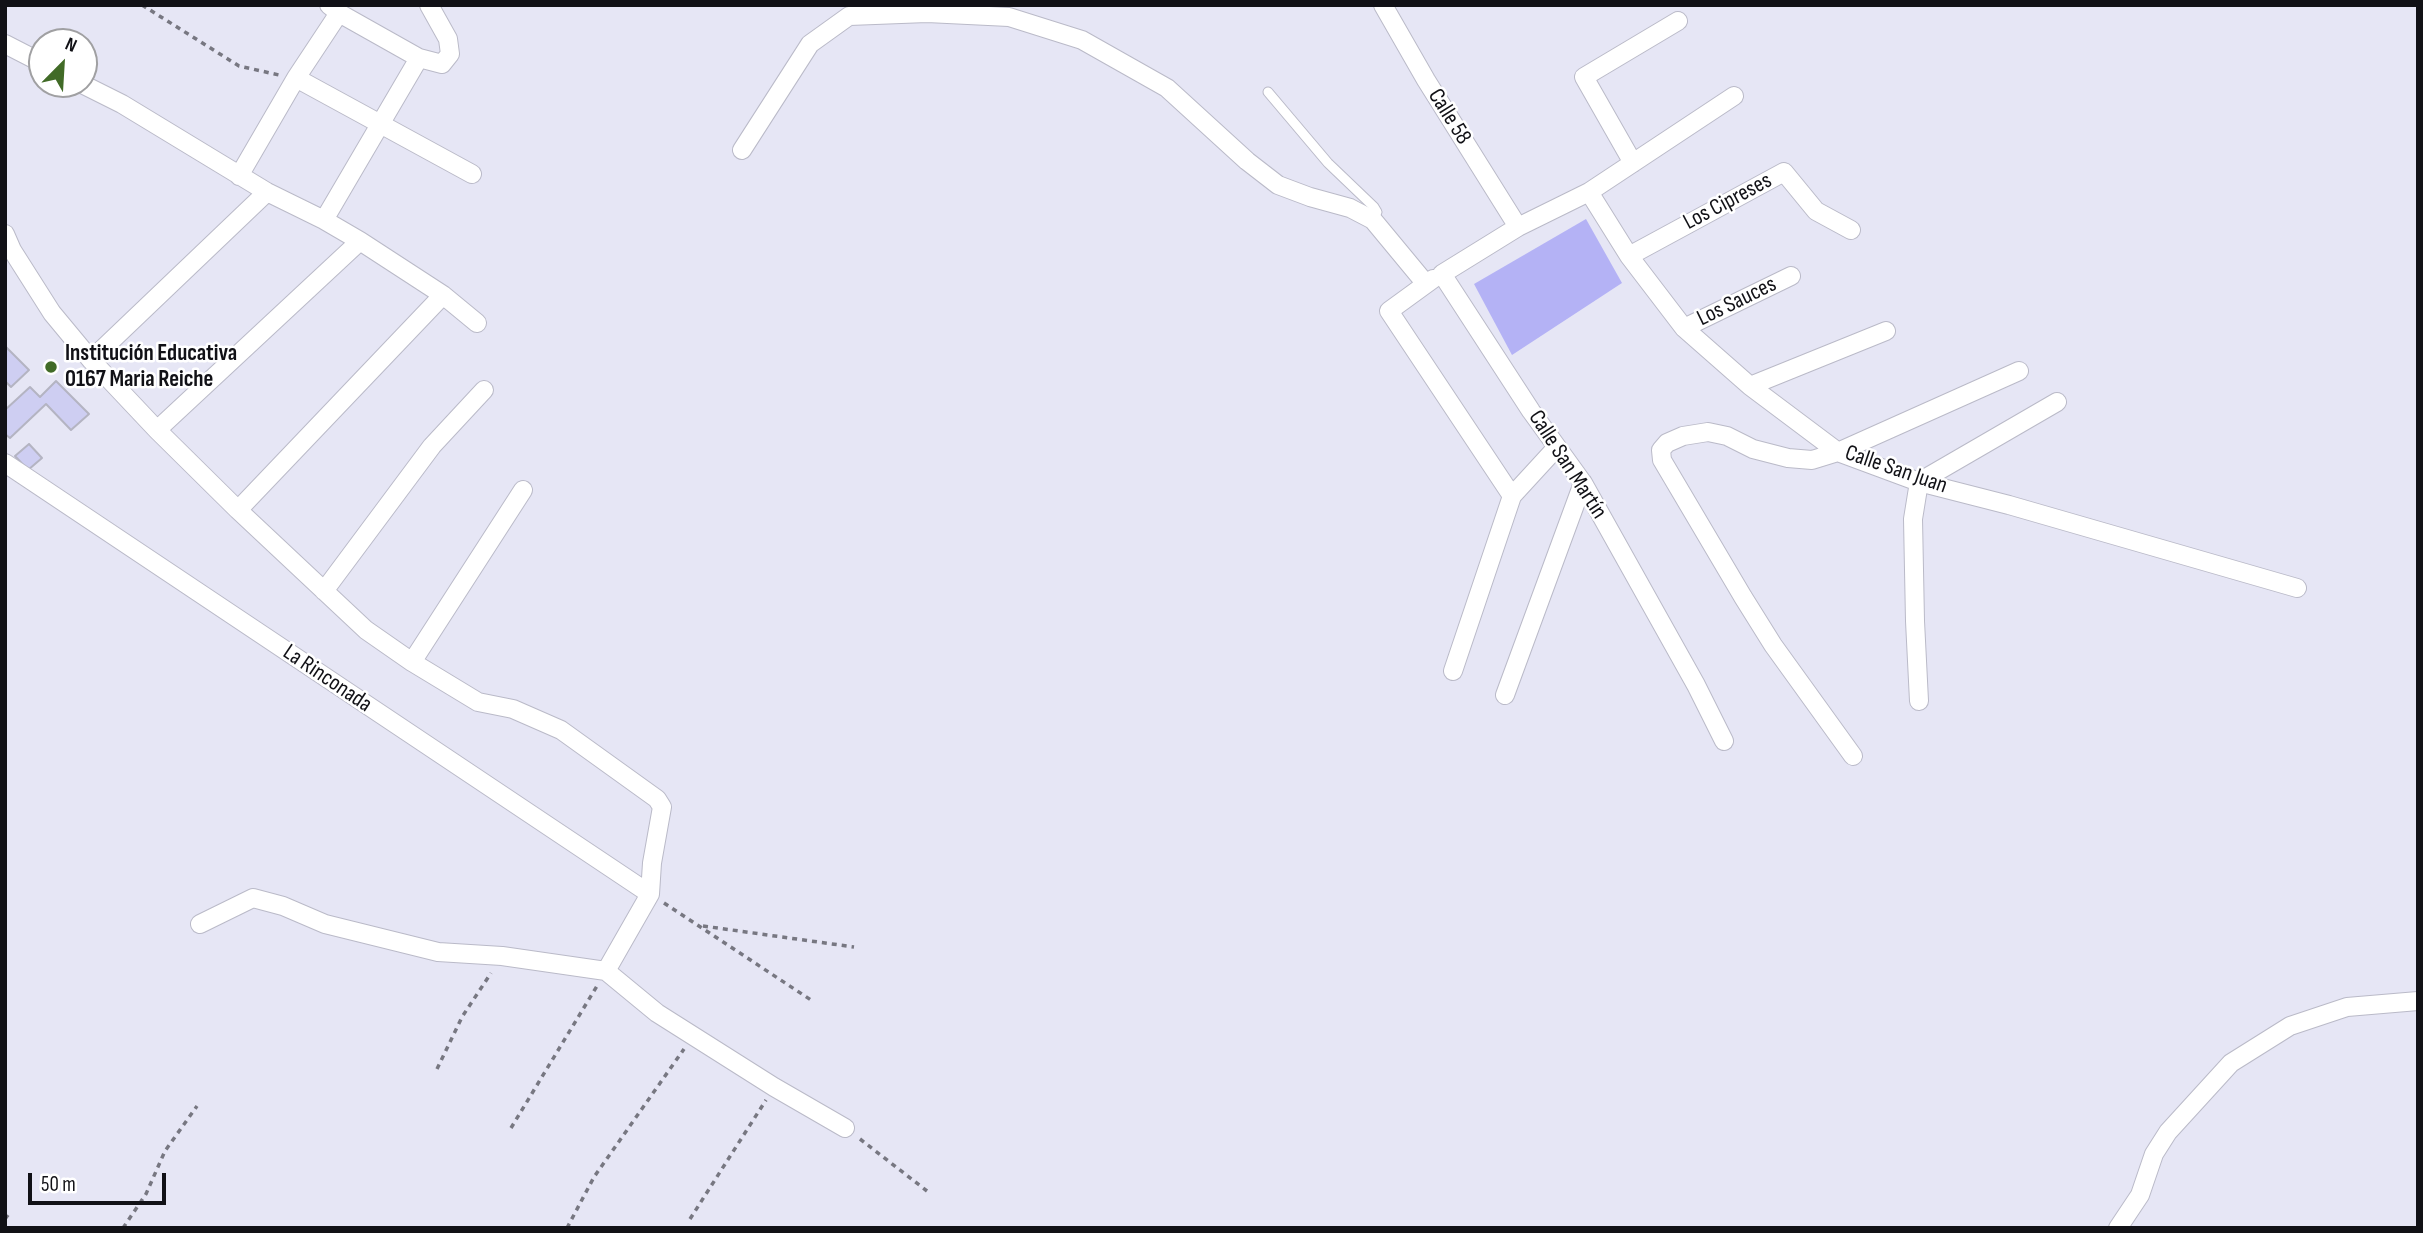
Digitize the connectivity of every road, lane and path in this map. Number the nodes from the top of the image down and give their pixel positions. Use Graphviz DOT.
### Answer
graph roads {
  1 [pos="142,5"];
  2 [pos="429,5"];
  3 [pos="1383,5"];
  4 [pos="335,9"];
  5 [pos="1678,21"];
  6 [pos="5,44"];
  7 [pos="28,56"];
  8 [pos="419,58"];
  9 [pos="296,78"];
  10 [pos="98,92"];
  11 [pos="1268,92"];
  12 [pos="1734,96"];
  13 [pos="380,125"];
  14 [pos="742,150"];
  15 [pos="1633,163"];
  16 [pos="472,174"];
  17 [pos="239,176"];
  18 [pos="267,192"];
  19 [pos="1589,192"];
  20 [pos="324,220"];
  21 [pos="1374,220"];
  22 [pos="1518,228"];
  23 [pos="1851,230"];
  24 [pos="5,234"];
  25 [pos="360,241"];
  26 [pos="1629,256"];
  27 [pos="1442,274"];
  28 [pos="1790,276"];
  29 [pos="1426,284"];
  30 [pos="443,295"];
  31 [pos="477,323"];
  32 [pos="1684,328"];
  33 [pos="1886,331"];
  34 [pos="91,360"];
  35 [pos="2019,370"];
  36 [pos="1750,386"];
  37 [pos="484,390"];
  38 [pos="2057,402"];
  39 [pos="157,430"];
  40 [pos="1557,447"];
  41 [pos="1838,452"];
  42 [pos="5,463"];
  43 [pos="1919,482"];
  44 [pos="1583,484"];
  45 [pos="523,490"];
  46 [pos="1512,496"];
  47 [pos="238,510"];
  48 [pos="2297,588"];
  49 [pos="324,591"];
  50 [pos="412,662"];
  51 [pos="1453,671"];
  52 [pos="1505,695"];
  53 [pos="1919,702"];
  54 [pos="1724,741"];
  55 [pos="1853,756"];
  56 [pos="650,894"];
  57 [pos="200,925"];
  58 [pos="700,926"];
  59 [pos="854,947"];
  60 [pos="502,956"];
  61 [pos="606,971"];
  62 [pos="811,1000"];
  63 [pos="2418,1002"];
  64 [pos="694,1036"];
  65 [pos="437,1069"];
  66 [pos="774,1087"];
  67 [pos="197,1106"];
  68 [pos="511,1128"];
  69 [pos="845,1128"];
  70 [pos="927,1191"];
  71 [pos="690,1219"];
  72 [pos="123,1228"];
  73 [pos="567,1228"];
  74 [pos="2118,1228"];
  1 -- 9 [label="path"];
  2 -- 8 [label="street"];
  3 -- 22 [label="street, Calle 58"];
  4 -- 8 [label="street"];
  4 -- 9 [label="street"];
  5 -- 15 [label="street"];
  6 -- 7 [label="street"];
  8 -- 13 [label="street"];
  9 -- 13 [label="street"];
  9 -- 17 [label="street"];
  10 -- 17 [label="street"];
  11 -- 21 [label="lane"];
  12 -- 15 [label="street"];
  13 -- 16 [label="street"];
  13 -- 20 [label="street"];
  14 -- 21 [label="street"];
  15 -- 19 [label="street"];
  17 -- 18 [label="street"];
  18 -- 20 [label="street"];
  18 -- 34 [label="street"];
  19 -- 22 [label="street"];
  19 -- 26 [label="street, Calle San Juan"];
  20 -- 25 [label="street"];
  21 -- 29 [label="street"];
  22 -- 27 [label="street"];
  23 -- 26 [label="street, Los Cipreses"];
  24 -- 34 [label="street"];
  25 -- 30 [label="street"];
  25 -- 39 [label="street"];
  26 -- 32 [label="street, Calle San Juan"];
  27 -- 29 [label="street"];
  27 -- 40 [label="street, Calle San Martín"];
  28 -- 32 [label="street, Los Sauces"];
  29 -- 46 [label="street"];
  30 -- 31 [label="street"];
  30 -- 47 [label="street"];
  32 -- 36 [label="street, Calle San Juan"];
  33 -- 36 [label="street"];
  34 -- 39 [label="street"];
  35 -- 41 [label="street"];
  36 -- 41 [label="street, Calle San Juan"];
  37 -- 49 [label="street"];
  38 -- 43 [label="street"];
  39 -- 47 [label="street"];
  40 -- 44 [label="street, Calle San Martín"];
  40 -- 46 [label="street"];
  41 -- 43 [label="street, Calle San Juan"];
  41 -- 55 [label="street"];
  42 -- 56 [label="street, La Rinconada"];
  43 -- 48 [label="street, Calle San Juan"];
  43 -- 53 [label="street"];
  44 -- 52 [label="street"];
  44 -- 54 [label="street, Calle San Martín"];
  45 -- 50 [label="street"];
  46 -- 51 [label="street"];
  47 -- 49 [label="street"];
  49 -- 50 [label="street"];
  50 -- 56 [label="street"];
  56 -- 58 [label="path"];
  56 -- 61 [label="street"];
  57 -- 60 [label="street"];
  58 -- 59 [label="path"];
  58 -- 62 [label="path"];
  60 -- 61 [label="street"];
  60 -- 65 [label="path"];
  61 -- 64 [label="street"];
  61 -- 68 [label="path"];
  63 -- 74 [label="street"];
  64 -- 66 [label="street"];
  64 -- 73 [label="path"];
  66 -- 69 [label="street"];
  66 -- 71 [label="path"];
  67 -- 72 [label="path"];
  69 -- 70 [label="path"];
}
